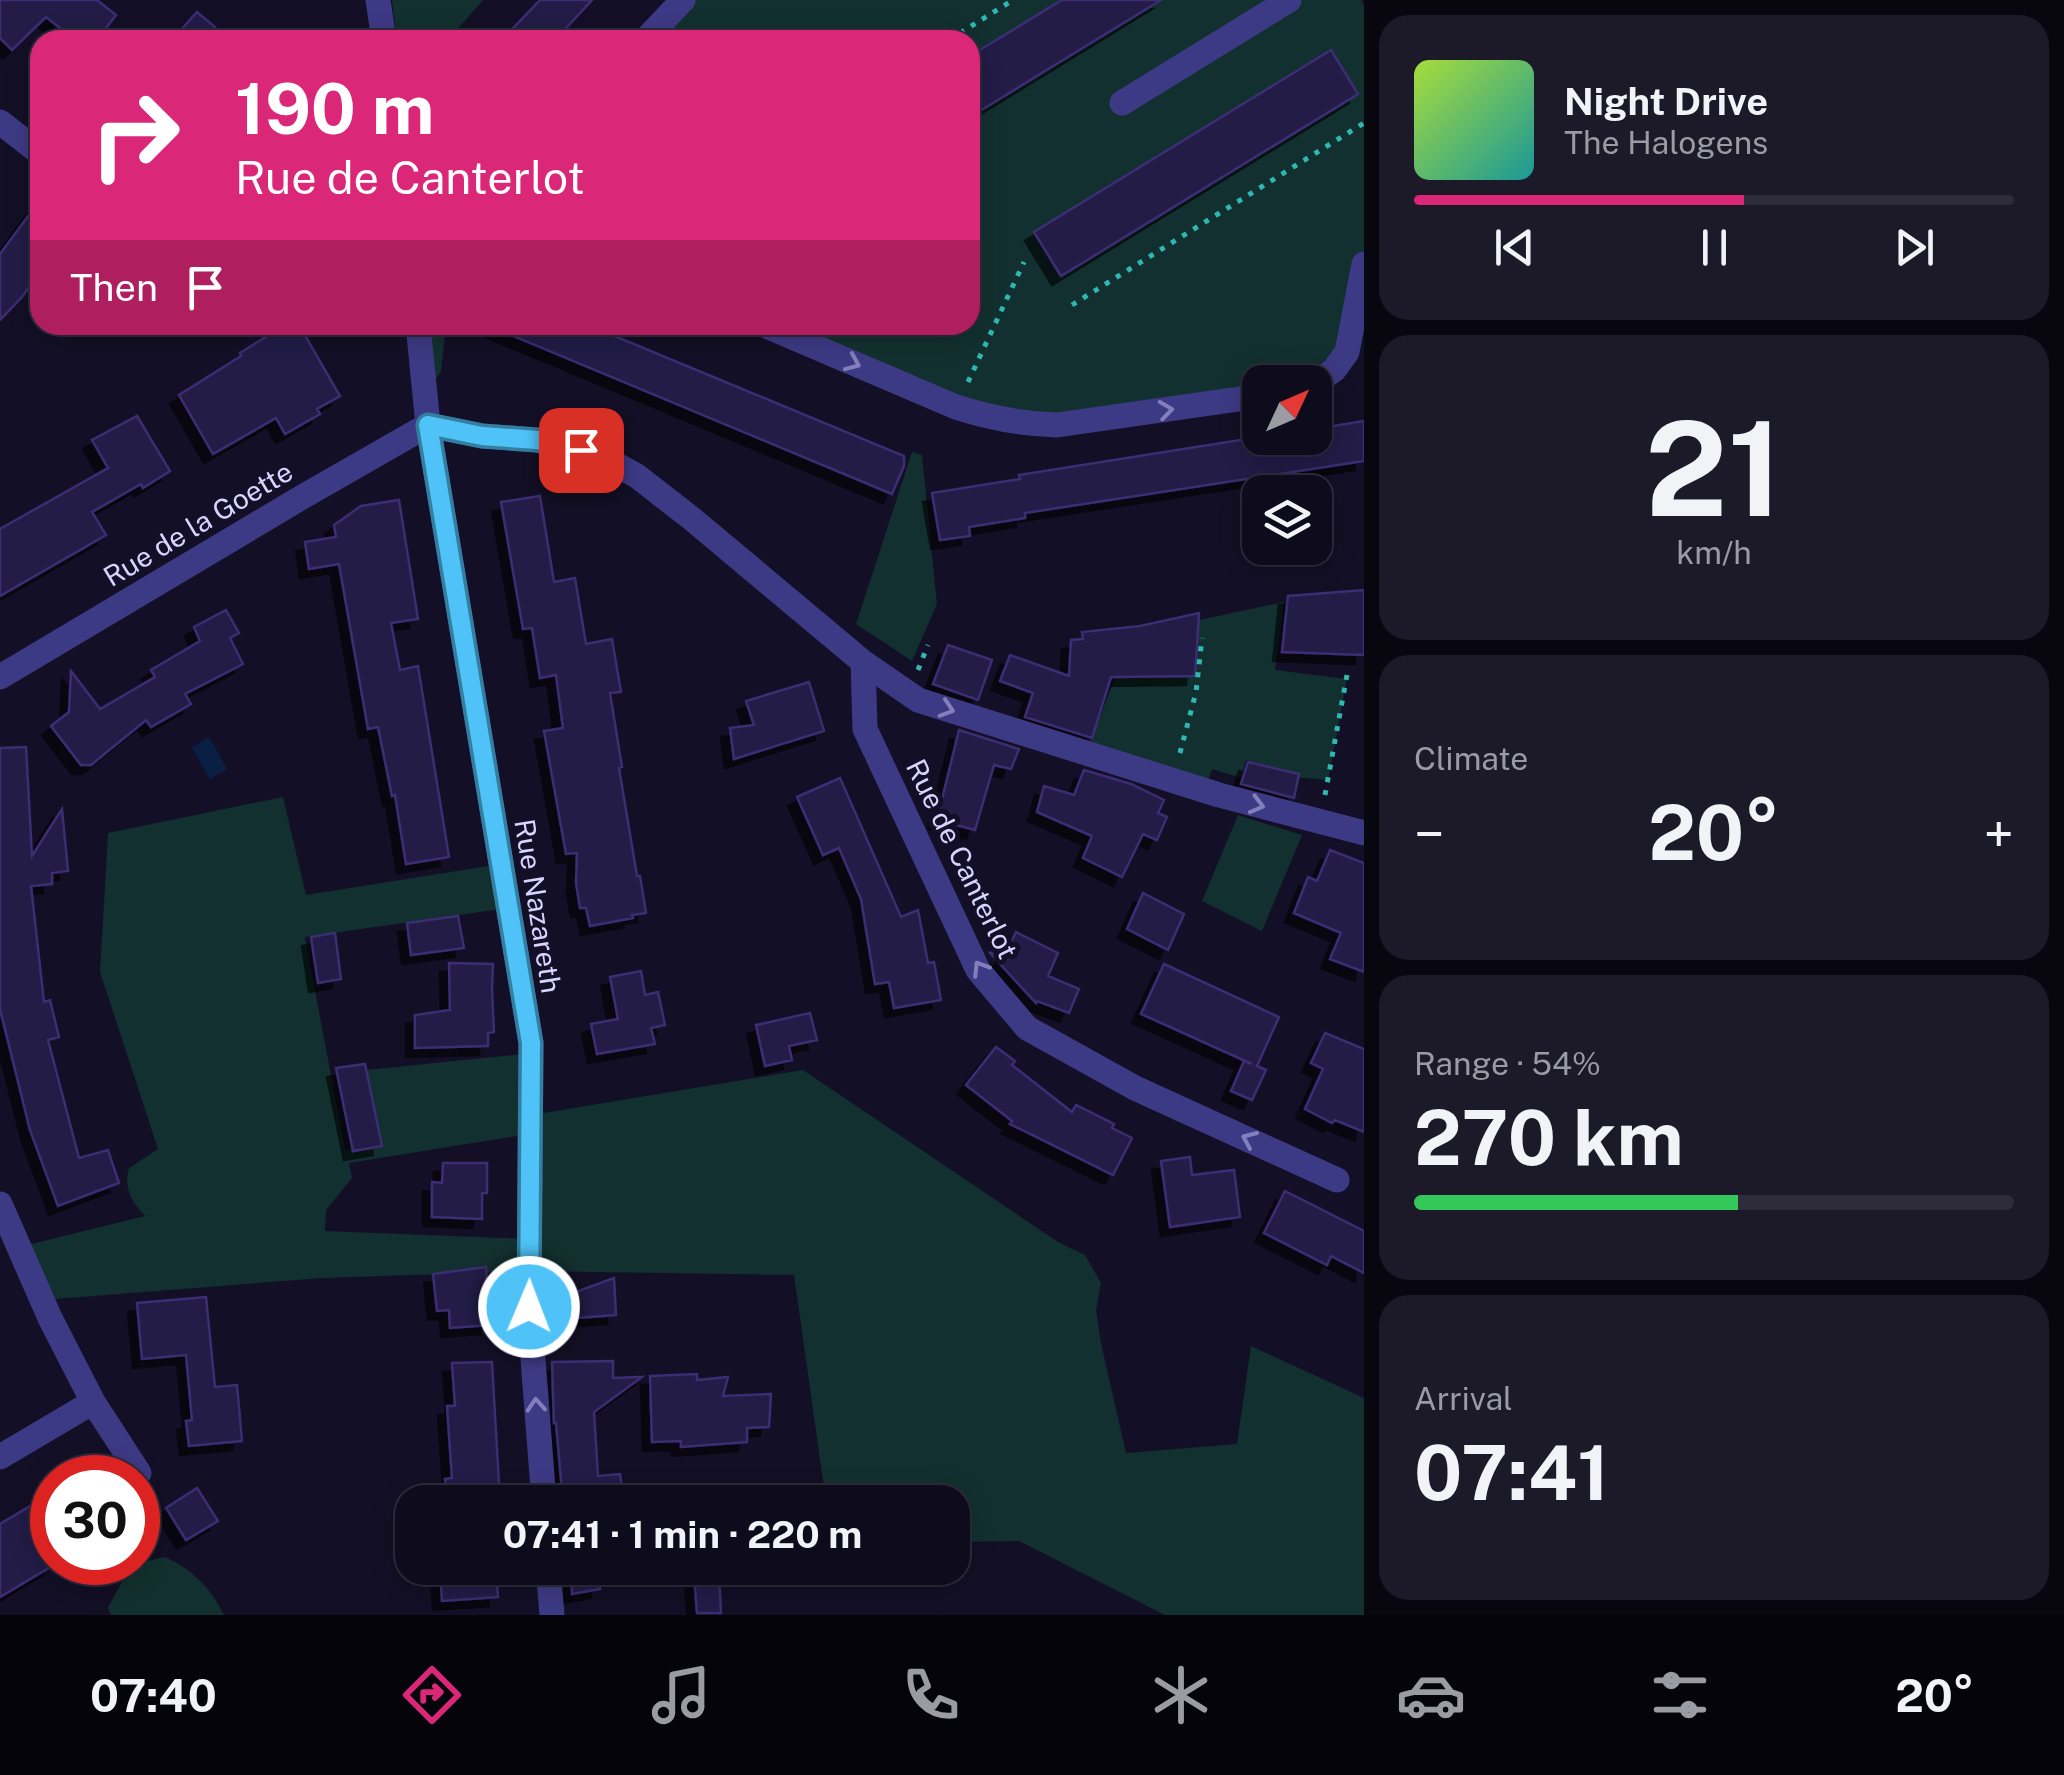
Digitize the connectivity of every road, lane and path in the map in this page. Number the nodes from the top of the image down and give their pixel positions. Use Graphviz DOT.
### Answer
graph roads {
  1 [pos="378,0"];
  2 [pos="682,0"];
  3 [pos="1013,0"];
  4 [pos="1289,0"];
  5 [pos="382,30"];
  6 [pos="654,30"];
  7 [pos="965,30"];
  8 [pos="1122,102"];
  9 [pos="0,122"];
  10 [pos="1364,123"];
  11 [pos="30,145"];
  12 [pos="1024,262"];
  13 [pos="1364,264"];
  14 [pos="1072,305"];
  15 [pos="419,335"];
  16 [pos="787,335"];
  17 [pos="1332,371"];
  18 [pos="1242,398"];
  19 [pos="956,407"];
  20 [pos="428,425"];
  21 [pos="1202,638"];
  22 [pos="863,662"];
  23 [pos="1348,675"];
  24 [pos="0,677"];
  25 [pos="1172,781"];
  26 [pos="1317,821"];
  27 [pos="1364,833"];
  28 [pos="1337,1180"];
  29 [pos="0,1204"];
  30 [pos="93,1402"];
  31 [pos="127,1455"];
  32 [pos="0,1457"];
  33 [pos="543,1485"];
  34 [pos="549,1585"];
  35 [pos="552,1615"];
  1 -- 5 [label="street"];
  2 -- 6 [label="street"];
  3 -- 7 [label="path"];
  4 -- 8 [label="street"];
  9 -- 11 [label="street"];
  10 -- 14 [label="path"];
  12 -- 19 [label="path"];
  13 -- 17 [label="street"];
  15 -- 20 [label="street, Rue Nazareth"];
  16 -- 19 [label="street, one-way"];
  19 -- 18 [label="street, one-way"];
  20 -- 22 [label="street"];
  20 -- 24 [label="street, Rue de la Goette"];
  33 -- 20 [label="street, Rue Nazareth, one-way"];
  21 -- 25 [label="path"];
  22 -- 25 [label="street, one-way"];
  28 -- 22 [label="street, Rue de Canterlot, one-way"];
  23 -- 26 [label="path"];
  25 -- 26 [label="street, one-way"];
  26 -- 27 [label="street"];
  29 -- 30 [label="street"];
  30 -- 31 [label="street"];
  30 -- 32 [label="street"];
  34 -- 35 [label="street"];
}
